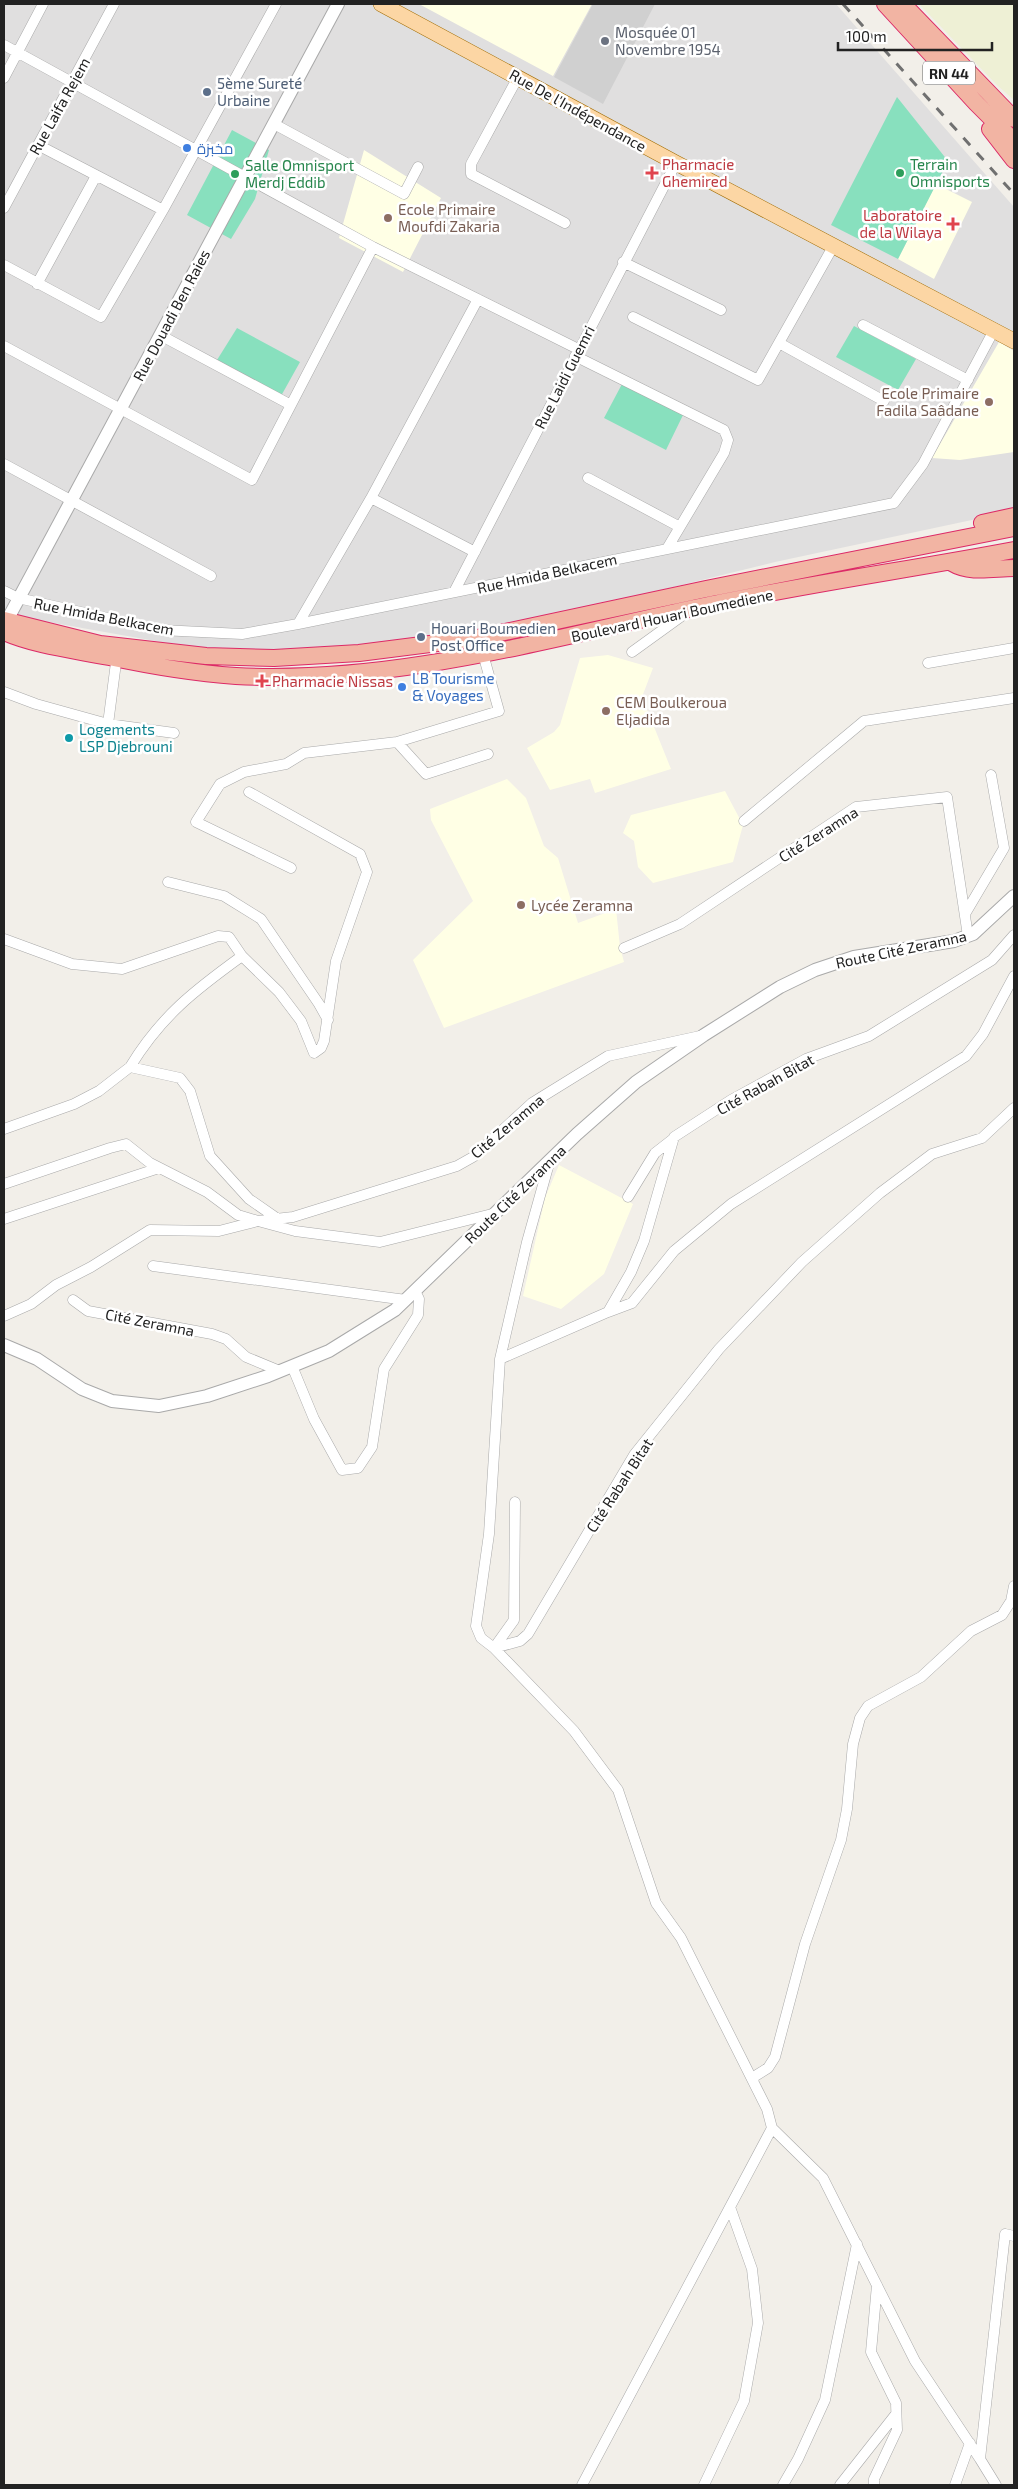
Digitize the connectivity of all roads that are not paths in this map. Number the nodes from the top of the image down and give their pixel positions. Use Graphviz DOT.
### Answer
graph roads {
  1 [pos="43,4"];
  2 [pos="114,4"];
  3 [pos="276,4"];
  4 [pos="338,4"];
  5 [pos="381,4"];
  6 [pos="885,4"];
  7 [pos="903,4"];
  8 [pos="4,45"];
  9 [pos="17,52"];
  10 [pos="518,77"];
  11 [pos="4,78"];
  12 [pos="73,82"];
  13 [pos="976,103"];
  14 [pos="1014,119"];
  15 [pos="274,124"];
  16 [pos="1014,140"];
  17 [pos="38,145"];
  18 [pos="196,150"];
  19 [pos="1014,160"];
  20 [pos="676,163"];
  21 [pos="418,167"];
  22 [pos="96,176"];
  23 [pos="245,177"];
  24 [pos="4,208"];
  25 [pos="162,210"];
  26 [pos="565,223"];
  27 [pos="834,245"];
  28 [pos="373,247"];
  29 [pos="623,262"];
  30 [pos="4,265"];
  31 [pos="38,284"];
  32 [pos="478,299"];
  33 [pos="721,310"];
  34 [pos="633,318"];
  35 [pos="863,325"];
  36 [pos="994,330"];
  37 [pos="160,335"];
  38 [pos="1014,341"];
  39 [pos="779,343"];
  40 [pos="4,346"];
  41 [pos="576,353"];
  42 [pos="968,380"];
  43 [pos="884,401"];
  44 [pos="291,406"];
  45 [pos="120,409"];
  46 [pos="4,464"];
  47 [pos="588,478"];
  48 [pos="371,498"];
  49 [pos="71,500"];
  50 [pos="1014,516"];
  51 [pos="680,527"];
  52 [pos="1014,528"];
  53 [pos="668,547"];
  54 [pos="1014,550"];
  55 [pos="475,552"];
  56 [pos="950,562"];
  57 [pos="1014,568"];
  58 [pos="211,576"];
  59 [pos="706,590"];
  60 [pos="4,591"];
  61 [pos="454,592"];
  62 [pos="18,598"];
  63 [pos="693,608"];
  64 [pos="298,624"];
  65 [pos="4,625"];
  66 [pos="1014,648"];
  67 [pos="632,652"];
  68 [pos="117,653"];
  69 [pos="482,654"];
  70 [pos="928,663"];
  71 [pos="4,692"];
  72 [pos="1014,698"];
  73 [pos="108,724"];
  74 [pos="174,733"];
  75 [pos="397,742"];
  76 [pos="488,754"];
  77 [pos="991,774"];
  78 [pos="249,792"];
  79 [pos="744,821"];
  80 [pos="292,868"];
  81 [pos="168,882"];
  82 [pos="1014,896"];
  83 [pos="965,914"];
  84 [pos="1014,935"];
  85 [pos="968,936"];
  86 [pos="4,939"];
  87 [pos="624,948"];
  88 [pos="242,956"];
  89 [pos="1014,976"];
  90 [pos="328,1020"];
  91 [pos="704,1035"];
  92 [pos="130,1067"];
  93 [pos="1014,1108"];
  94 [pos="4,1128"];
  95 [pos="673,1139"];
  96 [pos="550,1159"];
  97 [pos="159,1168"];
  98 [pos="4,1184"];
  99 [pos="628,1197"];
  100 [pos="497,1212"];
  101 [pos="4,1219"];
  102 [pos="278,1219"];
  103 [pos="258,1221"];
  104 [pos="153,1266"];
  105 [pos="410,1296"];
  106 [pos="72,1300"];
  107 [pos="608,1312"];
  108 [pos="4,1316"];
  109 [pos="4,1345"];
  110 [pos="500,1359"];
  111 [pos="286,1368"];
  112 [pos="516,1502"];
  113 [pos="1014,1586"];
  114 [pos="494,1648"];
  115 [pos="752,2078"];
  116 [pos="772,2128"];
  117 [pos="730,2207"];
  118 [pos="1014,2236"];
  119 [pos="857,2244"];
  120 [pos="877,2285"];
  121 [pos="896,2414"];
  122 [pos="970,2443"];
  123 [pos="980,2459"];
  124 [pos="873,2483"];
  125 [pos="582,2485"];
  126 [pos="704,2485"];
  127 [pos="783,2485"];
  128 [pos="840,2485"];
  129 [pos="955,2485"];
  130 [pos="996,2485"];
  1 -- 9 [label="street"];
  2 -- 12 [label="street, Rue Laifa Rejem"];
  3 -- 18 [label="street"];
  4 -- 15 [label="street, Rue Douadi Ben Raies"];
  5 -- 10 [label="main road, Rue De l'Indépendance"];
  6 -- 13 [label="highway, RN 44"];
  7 -- 14 [label="highway, RN 44"];
  8 -- 9 [label="street"];
  9 -- 11 [label="street"];
  9 -- 12 [label="street"];
  10 -- 20 [label="main road, Rue De l'Indépendance"];
  10 -- 26 [label="street"];
  12 -- 17 [label="street, Rue Laifa Rejem"];
  12 -- 18 [label="street"];
  13 -- 16 [label="highway, RN 44"];
  13 -- 19 [label="highway"];
  15 -- 21 [label="street"];
  15 -- 23 [label="street, Rue Douadi Ben Raies"];
  17 -- 22 [label="street"];
  17 -- 24 [label="street, Rue Laifa Rejem"];
  18 -- 23 [label="street"];
  18 -- 25 [label="street"];
  20 -- 27 [label="main road, Rue De l'Indépendance"];
  20 -- 29 [label="street, Rue Laidi Guemri"];
  22 -- 25 [label="street"];
  22 -- 31 [label="street"];
  23 -- 28 [label="street"];
  23 -- 37 [label="street, Rue Douadi Ben Raies"];
  25 -- 31 [label="street"];
  27 -- 36 [label="main road, Rue De l'Indépendance"];
  27 -- 39 [label="street"];
  28 -- 32 [label="street"];
  28 -- 44 [label="street"];
  29 -- 33 [label="street"];
  29 -- 41 [label="street, Rue Laidi Guemri"];
  30 -- 31 [label="street"];
  32 -- 41 [label="street"];
  32 -- 48 [label="street"];
  34 -- 39 [label="street"];
  35 -- 42 [label="street"];
  36 -- 38 [label="main road, Rue De l'Indépendance"];
  36 -- 42 [label="street, Rue Hmida Belkacem"];
  37 -- 44 [label="street"];
  37 -- 45 [label="street, Rue Douadi Ben Raies"];
  39 -- 43 [label="street"];
  40 -- 45 [label="street"];
  41 -- 51 [label="street"];
  41 -- 55 [label="street, Rue Laidi Guemri"];
  42 -- 53 [label="street, Rue Hmida Belkacem"];
  44 -- 45 [label="street"];
  45 -- 49 [label="street, Rue Douadi Ben Raies"];
  46 -- 49 [label="street"];
  47 -- 51 [label="street"];
  48 -- 55 [label="street"];
  48 -- 64 [label="street"];
  49 -- 58 [label="street"];
  49 -- 62 [label="street, Rue Douadi Ben Raies"];
  50 -- 59 [label="highway"];
  51 -- 53 [label="street"];
  52 -- 59 [label="highway, Boulevard Houari Boumediene"];
  53 -- 61 [label="street, Rue Hmida Belkacem"];
  54 -- 56 [label="highway, Boulevard Houari Boumediene"];
  55 -- 61 [label="street, Rue Laidi Guemri"];
  56 -- 57 [label="highway"];
  56 -- 63 [label="highway, Boulevard Houari Boumediene"];
  59 -- 68 [label="highway, Boulevard Houari Boumediene"];
  60 -- 62 [label="street, Rue Hmida Belkacem"];
  61 -- 64 [label="street, Rue Hmida Belkacem"];
  62 -- 64 [label="street, Rue Hmida Belkacem"];
  62 -- 65 [label="street, Rue Douadi Ben Raies"];
  63 -- 67 [label="street"];
  63 -- 69 [label="highway, Boulevard Houari Boumediene"];
  65 -- 68 [label="highway, Boulevard Houari Boumediene"];
  66 -- 70 [label="street"];
  68 -- 69 [label="highway, Boulevard Houari Boumediene"];
  68 -- 73 [label="street"];
  69 -- 75 [label="street"];
  71 -- 73 [label="street"];
  72 -- 79 [label="street"];
  73 -- 74 [label="street"];
  75 -- 76 [label="street"];
  75 -- 80 [label="street"];
  77 -- 83 [label="street"];
  78 -- 90 [label="street"];
  81 -- 90 [label="street"];
  82 -- 85 [label="street, Route Cité Zeramna"];
  83 -- 85 [label="street, Cité Zeramna"];
  83 -- 87 [label="street, Cité Zeramna"];
  84 -- 95 [label="street, Cité Rabah Bitat"];
  85 -- 91 [label="street, Route Cité Zeramna"];
  86 -- 88 [label="street"];
  88 -- 90 [label="street"];
  88 -- 92 [label="street"];
  89 -- 107 [label="street"];
  91 -- 96 [label="street, Route Cité Zeramna"];
  91 -- 102 [label="street, Cité Zeramna"];
  92 -- 94 [label="street"];
  92 -- 102 [label="street"];
  93 -- 114 [label="street, Cité Rabah Bitat"];
  95 -- 99 [label="street, Cité Rabah Bitat"];
  95 -- 107 [label="street"];
  96 -- 100 [label="street, Route Cité Zeramna"];
  96 -- 110 [label="street"];
  97 -- 98 [label="street, Cité Zeramna"];
  97 -- 101 [label="street"];
  97 -- 103 [label="street, Cité Zeramna"];
  100 -- 103 [label="street, Cité Zeramna"];
  100 -- 105 [label="street, Route Cité Zeramna"];
  102 -- 103 [label="street, Cité Zeramna"];
  103 -- 108 [label="street"];
  104 -- 105 [label="street"];
  105 -- 111 [label="street, Route Cité Zeramna"];
  105 -- 111 [label="street"];
  106 -- 111 [label="street, Cité Zeramna"];
  107 -- 110 [label="street"];
  109 -- 111 [label="street, Route Cité Zeramna"];
  110 -- 114 [label="street"];
  112 -- 114 [label="street"];
  113 -- 115 [label="street"];
  114 -- 115 [label="street"];
  115 -- 116 [label="street"];
  116 -- 117 [label="street"];
  116 -- 119 [label="street"];
  117 -- 125 [label="street"];
  117 -- 126 [label="street"];
  118 -- 123 [label="street"];
  119 -- 120 [label="street"];
  119 -- 127 [label="street"];
  120 -- 121 [label="street"];
  120 -- 122 [label="street"];
  121 -- 124 [label="street"];
  121 -- 128 [label="street"];
  122 -- 123 [label="street"];
  122 -- 129 [label="street"];
  123 -- 130 [label="street"];
}
